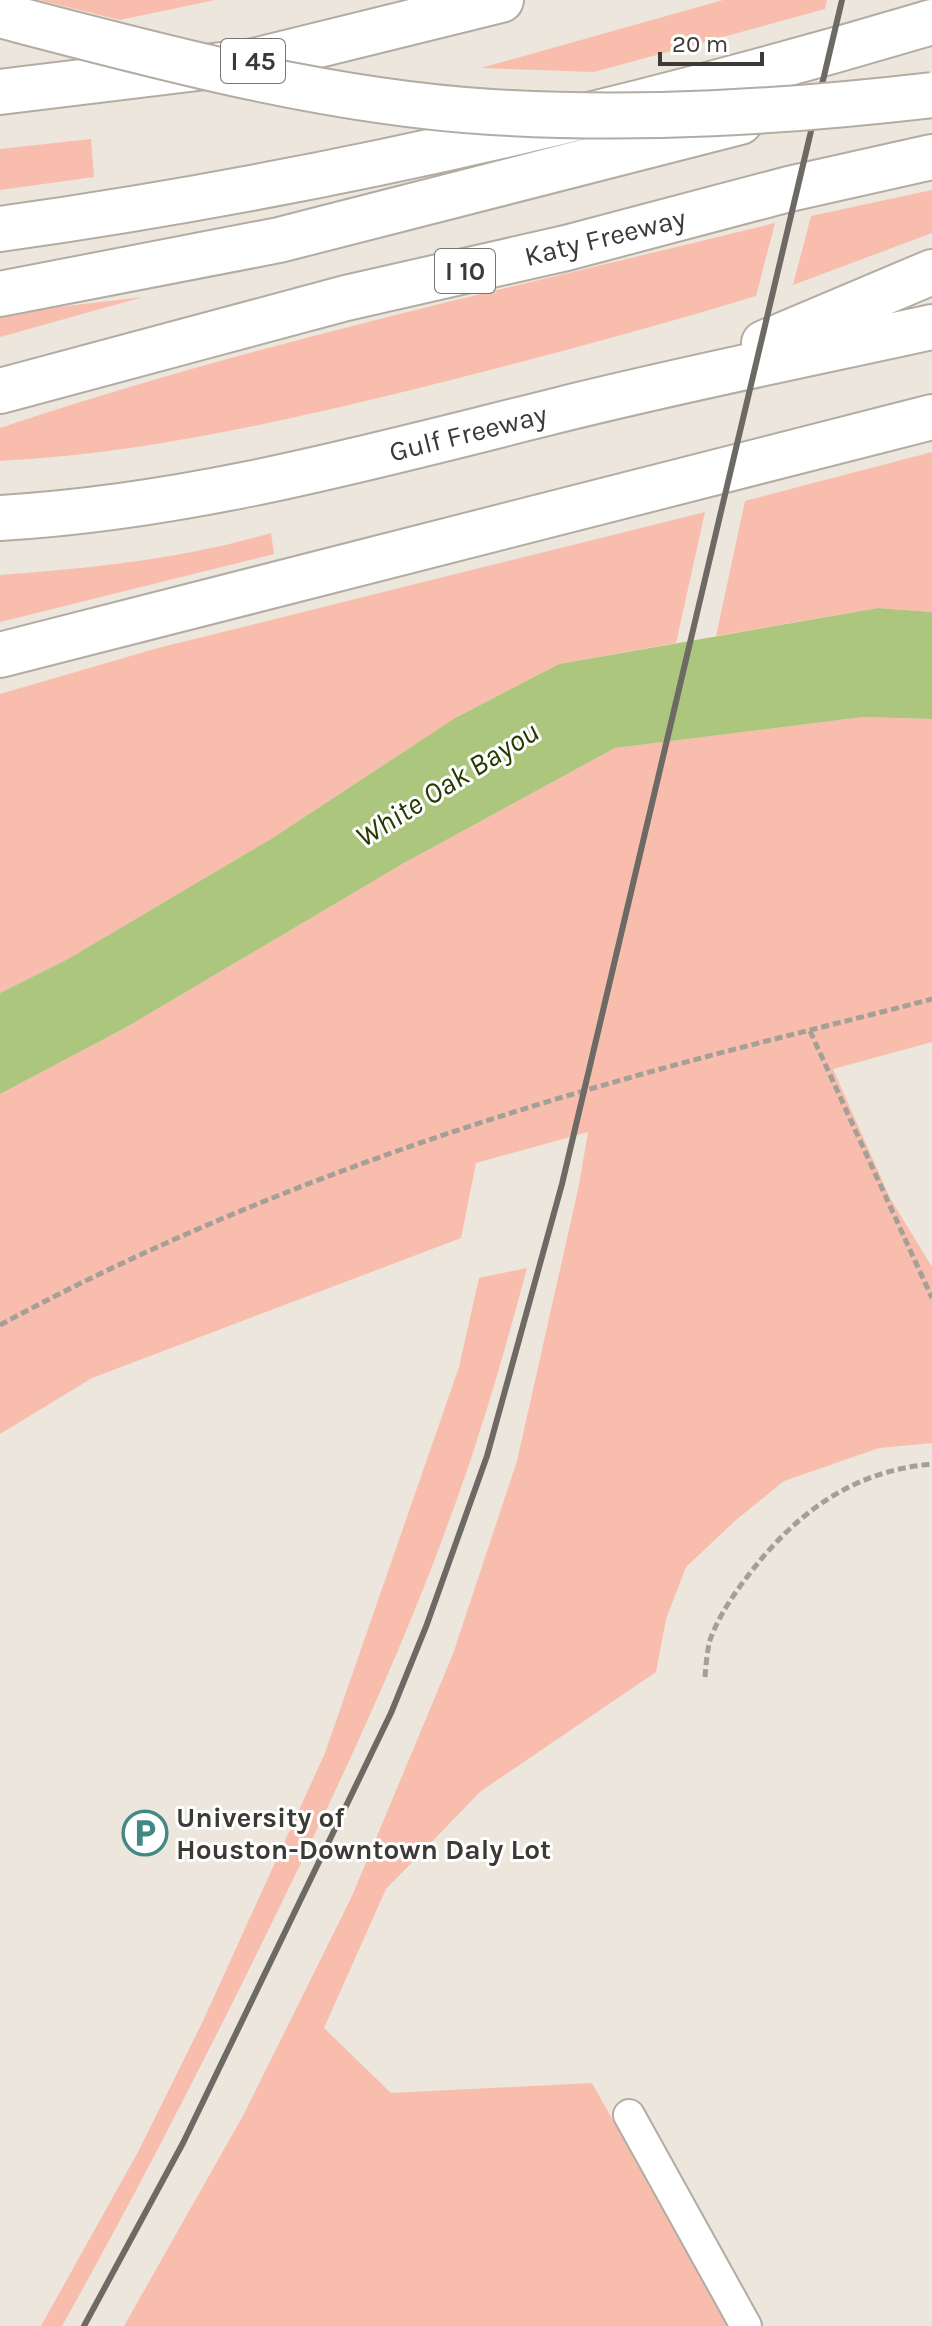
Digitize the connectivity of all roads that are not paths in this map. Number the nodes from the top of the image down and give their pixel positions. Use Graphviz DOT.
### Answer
graph roads {
  1 [pos="501,0"];
  2 [pos="0,15"];
  3 [pos="932,22"];
  4 [pos="932,73"];
  5 [pos="0,92"];
  6 [pos="932,95"];
  7 [pos="932,157"];
  8 [pos="0,229"];
  9 [pos="167,262"];
  10 [pos="932,272"];
  11 [pos="0,279"];
  12 [pos="0,294"];
  13 [pos="932,327"];
  14 [pos="0,391"];
  15 [pos="611,397"];
  16 [pos="932,417"];
  17 [pos="0,518"];
  18 [pos="0,655"];
  19 [pos="629,2115"];
  20 [pos="746,2326"];
  1 -- 5 [label="highway, I 45"];
  2 -- 6 [label="highway, bridge"];
  3 -- 8 [label="highway"];
  4 -- 9 [label="highway"];
  7 -- 14 [label="highway, Katy Freeway / I 10"];
  9 -- 11 [label="highway"];
  9 -- 12 [label="highway"];
  10 -- 15 [label="highway"];
  13 -- 15 [label="highway, Gulf Freeway"];
  15 -- 17 [label="highway, Gulf Freeway"];
  16 -- 18 [label="highway"];
  19 -- 20 [label="street"];
}
